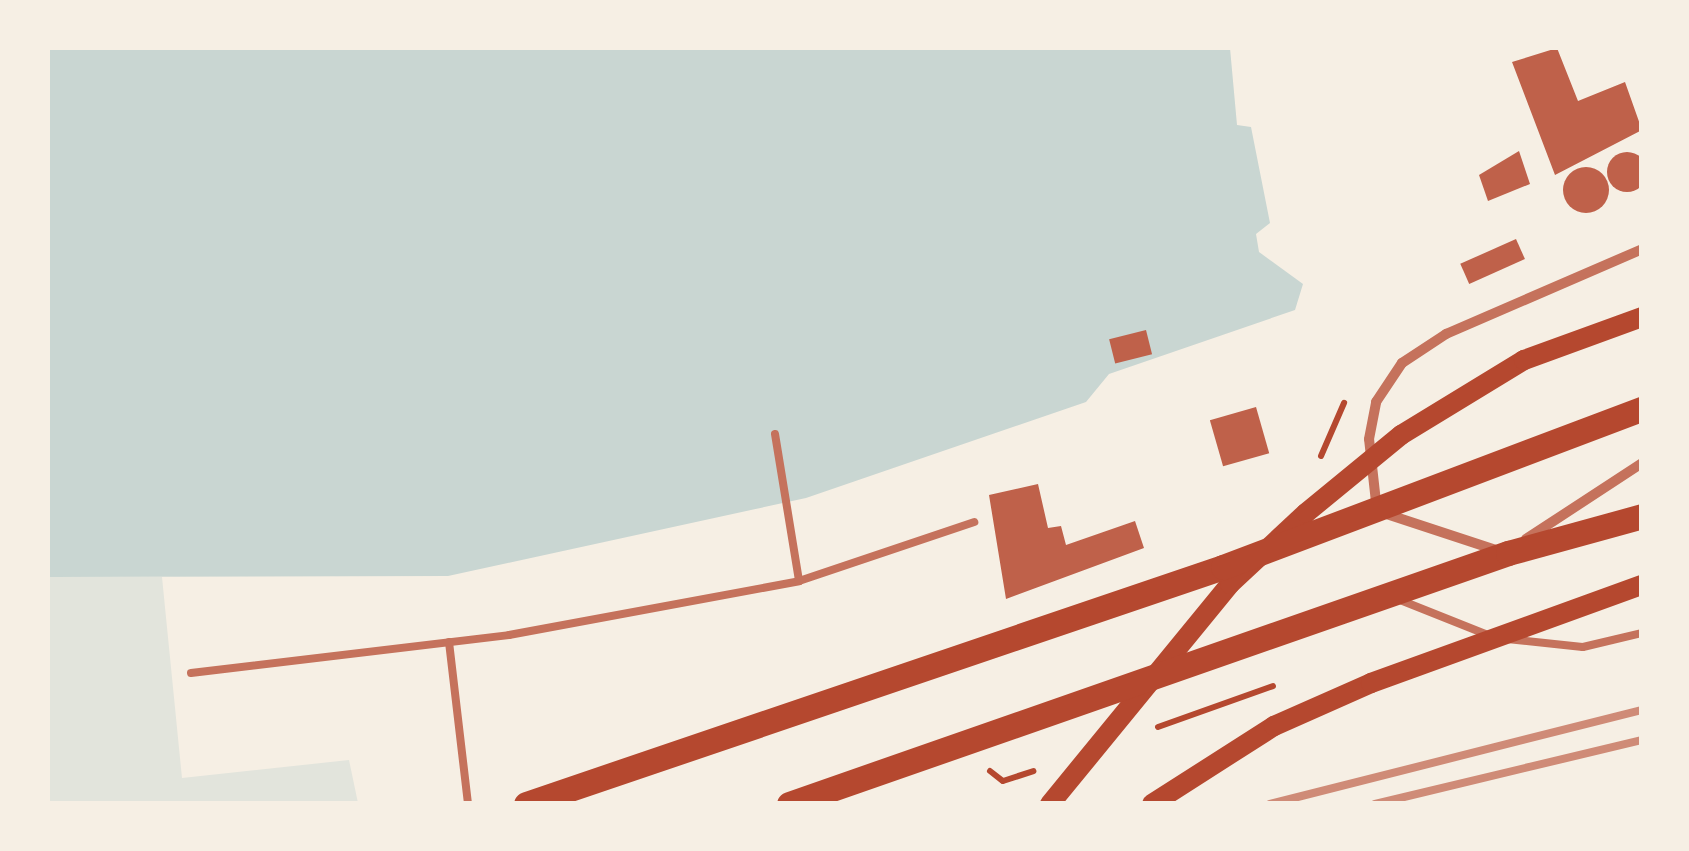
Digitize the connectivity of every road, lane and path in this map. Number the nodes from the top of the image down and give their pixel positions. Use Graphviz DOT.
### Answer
graph roads {
  1 [pos="1642,248"];
  2 [pos="1642,317"];
  3 [pos="1348,392"];
  4 [pos="1642,408"];
  5 [pos="775,434"];
  6 [pos="1642,463"];
  7 [pos="1311,469"];
  8 [pos="1377,510"];
  9 [pos="1642,516"];
  10 [pos="974,522"];
  11 [pos="1508,552"];
  12 [pos="800,581"];
  13 [pos="1642,584"];
  14 [pos="1386,594"];
  15 [pos="1642,634"];
  16 [pos="449,642"];
  17 [pos="191,673"];
  18 [pos="1292,680"];
  19 [pos="1145,732"];
  20 [pos="1039,769"];
  21 [pos="1004,781"];
  22 [pos="468,804"];
  23 [pos="526,804"];
  24 [pos="789,804"];
  25 [pos="1050,804"];
  26 [pos="1152,804"];
  1 -- 8 [label="street"];
  2 -- 25 [label="main road"];
  3 -- 7 [label="path"];
  4 -- 8 [label="main road"];
  5 -- 12 [label="lane"];
  6 -- 11 [label="street"];
  8 -- 11 [label="street"];
  8 -- 23 [label="main road"];
  9 -- 11 [label="main road"];
  10 -- 12 [label="lane"];
  11 -- 14 [label="main road"];
  12 -- 16 [label="lane"];
  13 -- 26 [label="main road"];
  14 -- 15 [label="lane"];
  14 -- 24 [label="main road"];
  16 -- 17 [label="lane"];
  16 -- 22 [label="lane"];
  18 -- 19 [label="path"];
  20 -- 21 [label="path"];
}
